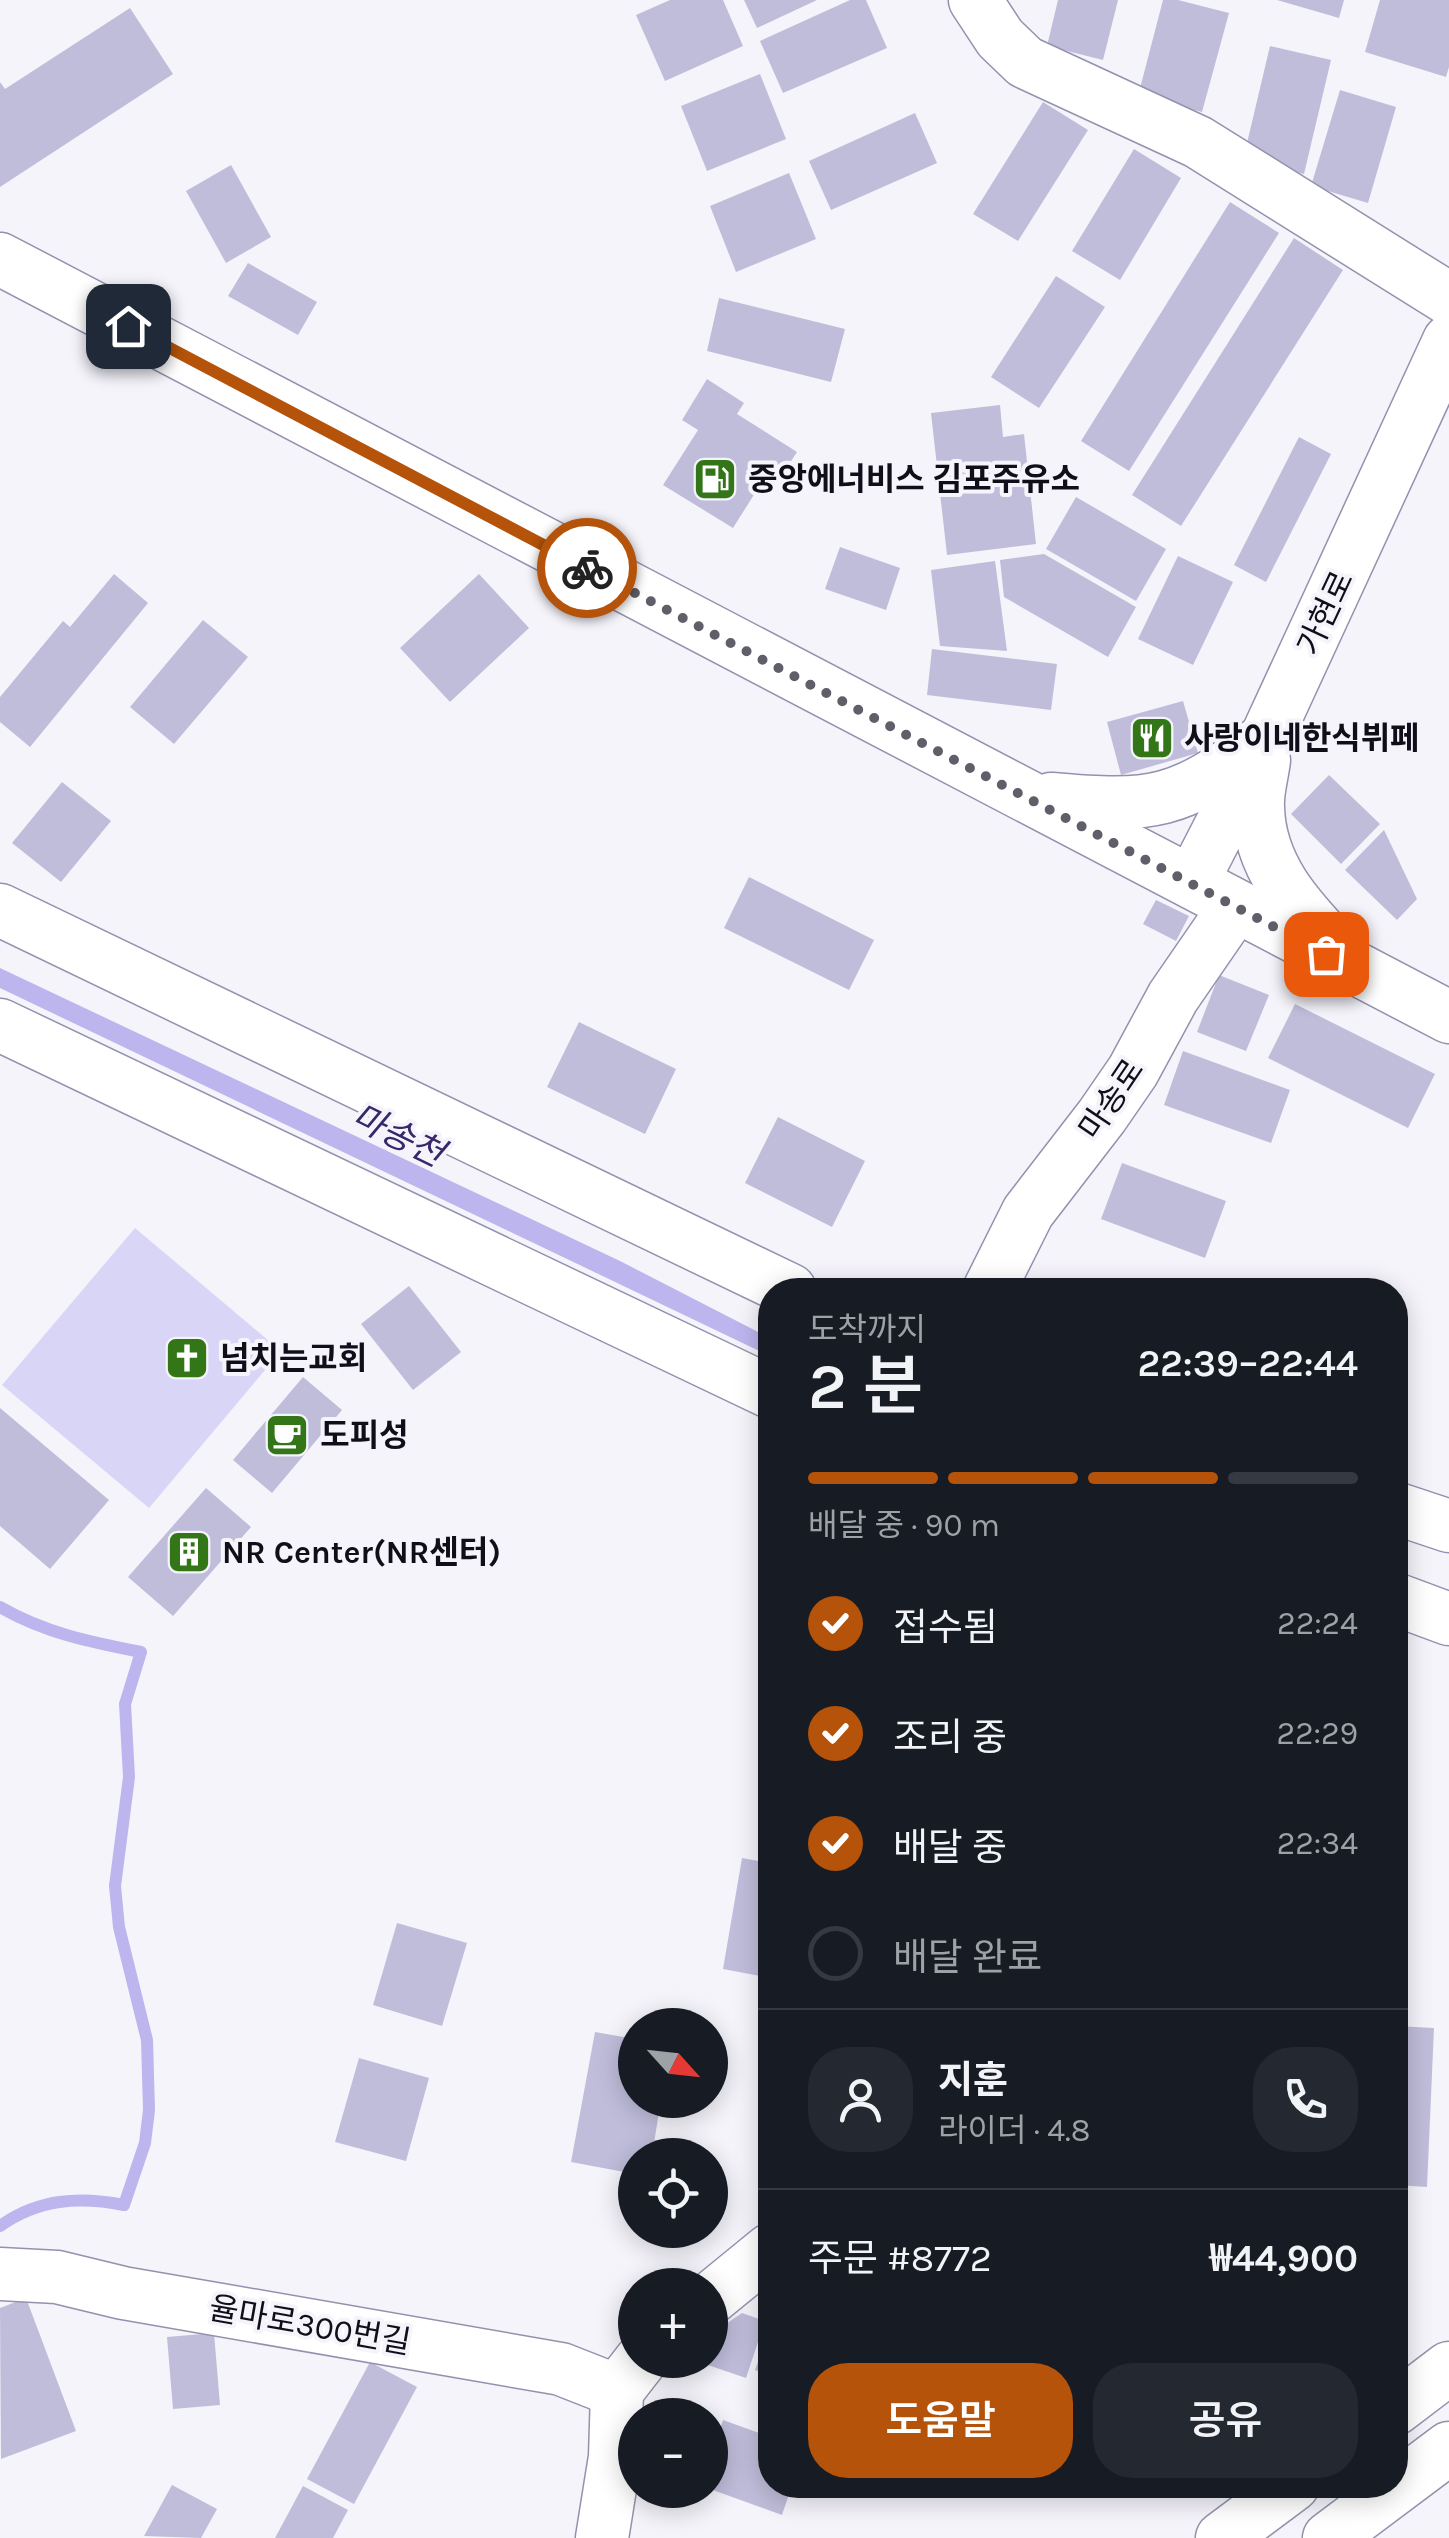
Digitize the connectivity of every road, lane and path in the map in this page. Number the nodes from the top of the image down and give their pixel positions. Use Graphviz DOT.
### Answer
graph roads {
  1 [pos="975,0"];
  2 [pos="0,260"];
  3 [pos="1449,299"];
  4 [pos="1449,340"];
  5 [pos="1266,738"];
  6 [pos="1029,797"];
  7 [pos="1214,895"];
  8 [pos="0,910"];
  9 [pos="1357,970"];
  10 [pos="1449,1017"];
  11 [pos="0,1025"];
  12 [pos="765,1278"];
  13 [pos="995,1278"];
  14 [pos="758,1386"];
  15 [pos="1408,1512"];
  16 [pos="1449,1526"];
  17 [pos="1408,1605"];
  18 [pos="1449,1619"];
  19 [pos="758,2260"];
  20 [pos="0,2274"];
  21 [pos="728,2284"];
  22 [pos="1449,2368"];
  23 [pos="618,2375"];
  24 [pos="629,2378"];
  25 [pos="1408,2399"];
  26 [pos="1449,2448"];
  27 [pos="1408,2479"];
  28 [pos="1276,2498"];
  29 [pos="1382,2498"];
  30 [pos="602,2538"];
  31 [pos="1222,2538"];
  32 [pos="1329,2538"];
  1 -- 3 [label="street"];
  2 -- 6 [label="street"];
  4 -- 5 [label="street, 가현로"];
  5 -- 6 [label="street"];
  5 -- 7 [label="street, 가현로"];
  5 -- 9 [label="street"];
  6 -- 7 [label="street"];
  7 -- 9 [label="street"];
  7 -- 13 [label="street, 마송로"];
  8 -- 12 [label="street"];
  9 -- 10 [label="street"];
  11 -- 14 [label="street"];
  15 -- 16 [label="street"];
  17 -- 18 [label="street"];
  19 -- 21 [label="street"];
  20 -- 23 [label="street, 율마로300번길"];
  22 -- 25 [label="street"];
  24 -- 30 [label="street"];
  26 -- 27 [label="street"];
  28 -- 31 [label="street"];
  29 -- 32 [label="street"];
}
